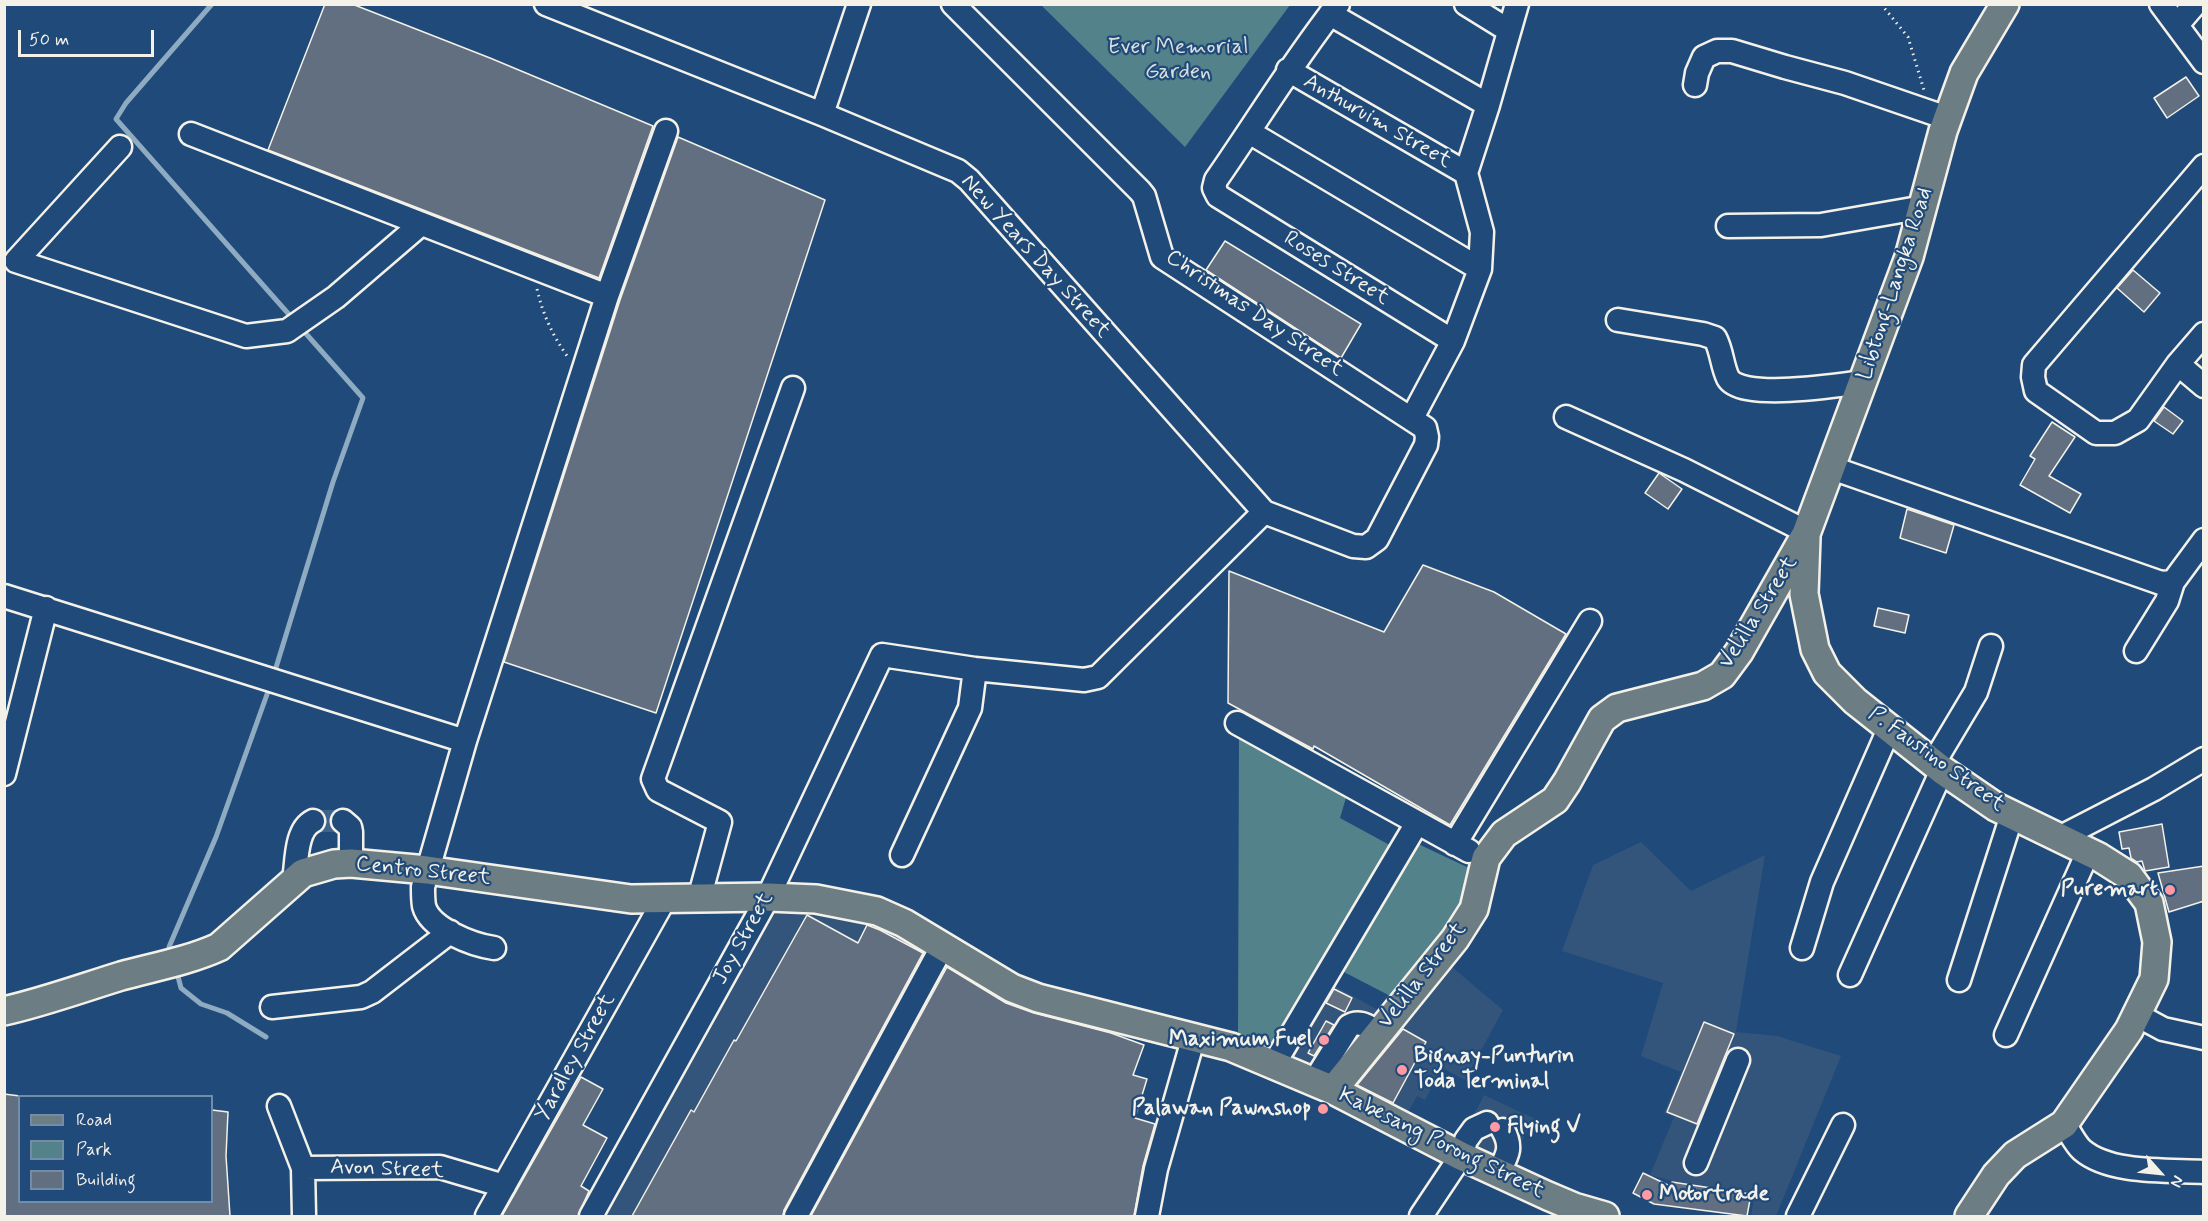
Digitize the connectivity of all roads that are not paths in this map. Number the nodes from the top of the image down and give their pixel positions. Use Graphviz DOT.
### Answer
graph roads {
  1 [pos="546,4"];
  2 [pos="953,4"];
  3 [pos="1466,4"];
  4 [pos="1517,4"];
  5 [pos="2005,4"];
  6 [pos="2162,4"];
  7 [pos="2195,4"];
  8 [pos="858,5"];
  9 [pos="1334,9"];
  10 [pos="2177,26"];
  11 [pos="1508,30"];
  12 [pos="2204,62"];
  13 [pos="1288,70"];
  14 [pos="1695,85"];
  15 [pos="1488,105"];
  16 [pos="822,114"];
  17 [pos="1947,118"];
  18 [pos="666,130"];
  19 [pos="1249,132"];
  20 [pos="191,134"];
  21 [pos="120,147"];
  22 [pos="2204,166"];
  23 [pos="1466,173"];
  24 [pos="1924,207"];
  25 [pos="421,224"];
  26 [pos="1728,226"];
  27 [pos="1480,268"];
  28 [pos="607,296"];
  29 [pos="1618,320"];
  30 [pos="2204,334"];
  31 [pos="1453,341"];
  32 [pos="2178,364"];
  33 [pos="1863,382"];
  34 [pos="2204,386"];
  35 [pos="793,388"];
  36 [pos="1566,417"];
  37 [pos="1412,418"];
  38 [pos="1832,468"];
  39 [pos="1264,512"];
  40 [pos="1807,533"];
  41 [pos="2204,540"];
  42 [pos="2173,582"];
  43 [pos="4,596"];
  44 [pos="46,609"];
  45 [pos="1590,621"];
  46 [pos="1991,646"];
  47 [pos="2136,651"];
  48 [pos="975,669"];
  49 [pos="12,718"];
  50 [pos="1237,723"];
  51 [pos="1889,729"];
  52 [pos="465,741"];
  53 [pos="2204,759"];
  54 [pos="1938,767"];
  55 [pos="4,774"];
  56 [pos="2012,815"];
  57 [pos="313,821"];
  58 [pos="343,821"];
  59 [pos="1417,823"];
  60 [pos="2059,838"];
  61 [pos="2088,852"];
  62 [pos="902,855"];
  63 [pos="351,863"];
  64 [pos="427,870"];
  65 [pos="294,881"];
  66 [pos="768,897"];
  67 [pos="699,899"];
  68 [pos="664,900"];
  69 [pos="450,932"];
  70 [pos="942,947"];
  71 [pos="494,948"];
  72 [pos="1802,948"];
  73 [pos="1850,975"];
  74 [pos="1959,980"];
  75 [pos="272,1007"];
  76 [pos="4,1011"];
  77 [pos="2137,1015"];
  78 [pos="2006,1035"];
  79 [pos="1194,1036"];
  80 [pos="2204,1038"];
  81 [pos="1738,1060"];
  82 [pos="1274,1064"];
  83 [pos="1330,1077"];
  84 [pos="279,1106"];
  85 [pos="2064,1124"];
  86 [pos="1843,1125"];
  87 [pos="1461,1155"];
  88 [pos="1696,1163"];
  89 [pos="303,1168"];
  90 [pos="2204,1172"];
  91 [pos="1498,1173"];
  92 [pos="504,1186"];
  93 [pos="304,1216"];
  94 [pos="488,1216"];
  95 [pos="591,1216"];
  96 [pos="796,1216"];
  97 [pos="1147,1216"];
  98 [pos="1421,1216"];
  99 [pos="1605,1216"];
  100 [pos="1798,1216"];
  101 [pos="1969,1216"];
  1 -- 16 [label="street, New Years Day Street"];
  2 -- 37 [label="street, Christmas Day Street"];
  3 -- 11 [label="street"];
  4 -- 11 [label="street"];
  5 -- 17 [label="main road, Libtong-Langka Road"];
  6 -- 10 [label="street"];
  7 -- 10 [label="street"];
  8 -- 16 [label="street"];
  9 -- 13 [label="street"];
  9 -- 15 [label="street"];
  10 -- 12 [label="street"];
  11 -- 15 [label="street"];
  13 -- 19 [label="street"];
  13 -- 23 [label="street, Anthuruim Street"];
  14 -- 17 [label="street"];
  15 -- 23 [label="street"];
  16 -- 39 [label="street, New Years Day Street"];
  17 -- 24 [label="main road, Libtong-Langka Road"];
  18 -- 28 [label="street"];
  19 -- 27 [label="street"];
  19 -- 31 [label="street, Roses Street"];
  20 -- 25 [label="street"];
  21 -- 25 [label="street"];
  22 -- 32 [label="street"];
  23 -- 27 [label="street"];
  24 -- 26 [label="street"];
  24 -- 33 [label="main road, Libtong-Langka Road"];
  25 -- 28 [label="street"];
  27 -- 31 [label="street"];
  28 -- 52 [label="street"];
  29 -- 33 [label="street"];
  30 -- 32 [label="street"];
  31 -- 37 [label="street"];
  32 -- 34 [label="street"];
  33 -- 38 [label="main road, Libtong-Langka Road"];
  35 -- 67 [label="street"];
  36 -- 40 [label="street"];
  37 -- 39 [label="street"];
  38 -- 40 [label="main road, Libtong-Langka Road"];
  38 -- 42 [label="street"];
  39 -- 48 [label="street"];
  40 -- 51 [label="main road, P. Faustino Street"];
  40 -- 83 [label="main road, Velilla Street"];
  41 -- 42 [label="street"];
  42 -- 47 [label="street"];
  43 -- 44 [label="street"];
  44 -- 49 [label="street"];
  44 -- 52 [label="street"];
  45 -- 59 [label="street"];
  46 -- 54 [label="street"];
  48 -- 62 [label="street"];
  48 -- 66 [label="street, Joy Street"];
  49 -- 55 [label="street"];
  50 -- 59 [label="street"];
  51 -- 54 [label="main road, P. Faustino Street"];
  51 -- 72 [label="street"];
  52 -- 64 [label="street"];
  53 -- 60 [label="street"];
  54 -- 56 [label="main road, P. Faustino Street"];
  54 -- 73 [label="street"];
  56 -- 60 [label="main road, P. Faustino Street"];
  56 -- 74 [label="street"];
  57 -- 65 [label="street"];
  58 -- 63 [label="street"];
  59 -- 82 [label="street"];
  60 -- 61 [label="main road, P. Faustino Street"];
  61 -- 77 [label="main road, P. Faustino Street"];
  61 -- 78 [label="street"];
  63 -- 64 [label="main road, Centro Street"];
  63 -- 65 [label="main road, Centro Street"];
  64 -- 68 [label="main road, Centro Street"];
  64 -- 69 [label="street"];
  65 -- 76 [label="main road, Centro Street"];
  66 -- 67 [label="main road, Kabesang Porong Street"];
  66 -- 70 [label="main road, Kabesang Porong Street"];
  66 -- 95 [label="street, Joy Street"];
  67 -- 68 [label="main road, Kabesang Porong Street"];
  68 -- 92 [label="street, Yardley Street"];
  69 -- 71 [label="street"];
  69 -- 75 [label="street"];
  70 -- 79 [label="main road, Kabesang Porong Street"];
  70 -- 96 [label="street"];
  77 -- 80 [label="street"];
  77 -- 85 [label="main road, P. Faustino Street"];
  79 -- 82 [label="main road, Kabesang Porong Street"];
  79 -- 97 [label="street"];
  81 -- 88 [label="street"];
  82 -- 83 [label="main road, Kabesang Porong Street"];
  83 -- 87 [label="main road, Kabesang Porong Street"];
  84 -- 89 [label="street"];
  85 -- 90 [label="street"];
  85 -- 101 [label="main road, P. Faustino Street"];
  86 -- 100 [label="street"];
  87 -- 91 [label="main road, Kabesang Porong Street"];
  87 -- 91 [label="street"];
  87 -- 98 [label="street"];
  89 -- 92 [label="street, Avon Street"];
  89 -- 93 [label="street"];
  91 -- 99 [label="main road, Kabesang Porong Street"];
  92 -- 94 [label="street, Yardley Street"];
}
